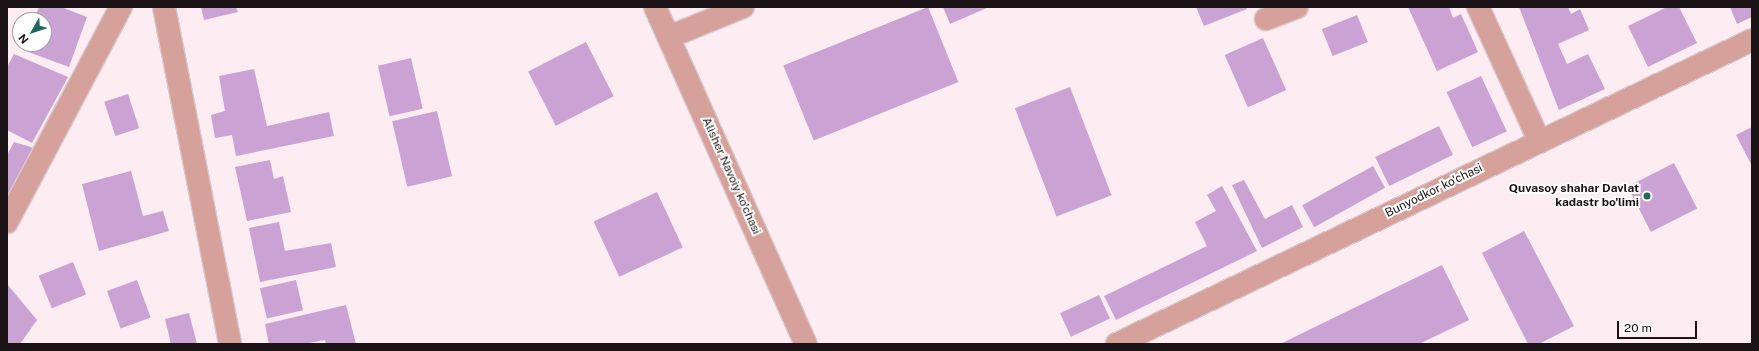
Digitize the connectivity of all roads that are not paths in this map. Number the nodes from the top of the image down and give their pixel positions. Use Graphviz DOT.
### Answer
graph roads {
  1 [pos="121,7"];
  2 [pos="164,7"];
  3 [pos="655,7"];
  4 [pos="743,7"];
  5 [pos="1297,7"];
  6 [pos="1478,7"];
  7 [pos="1266,19"];
  8 [pos="669,37"];
  9 [pos="1752,40"];
  10 [pos="1539,140"];
  11 [pos="7,222"];
  12 [pos="230,344"];
  13 [pos="806,344"];
  14 [pos="1117,344"];
  1 -- 11 [label="street"];
  2 -- 12 [label="street"];
  3 -- 8 [label="street, Alisher Navoiy ko'chasi"];
  4 -- 8 [label="street"];
  5 -- 7 [label="street"];
  6 -- 10 [label="street"];
  8 -- 13 [label="street, Alisher Navoiy ko'chasi"];
  9 -- 10 [label="street, Bunyodkor ko'chasi"];
  10 -- 14 [label="street, Bunyodkor ko'chasi"];
}
